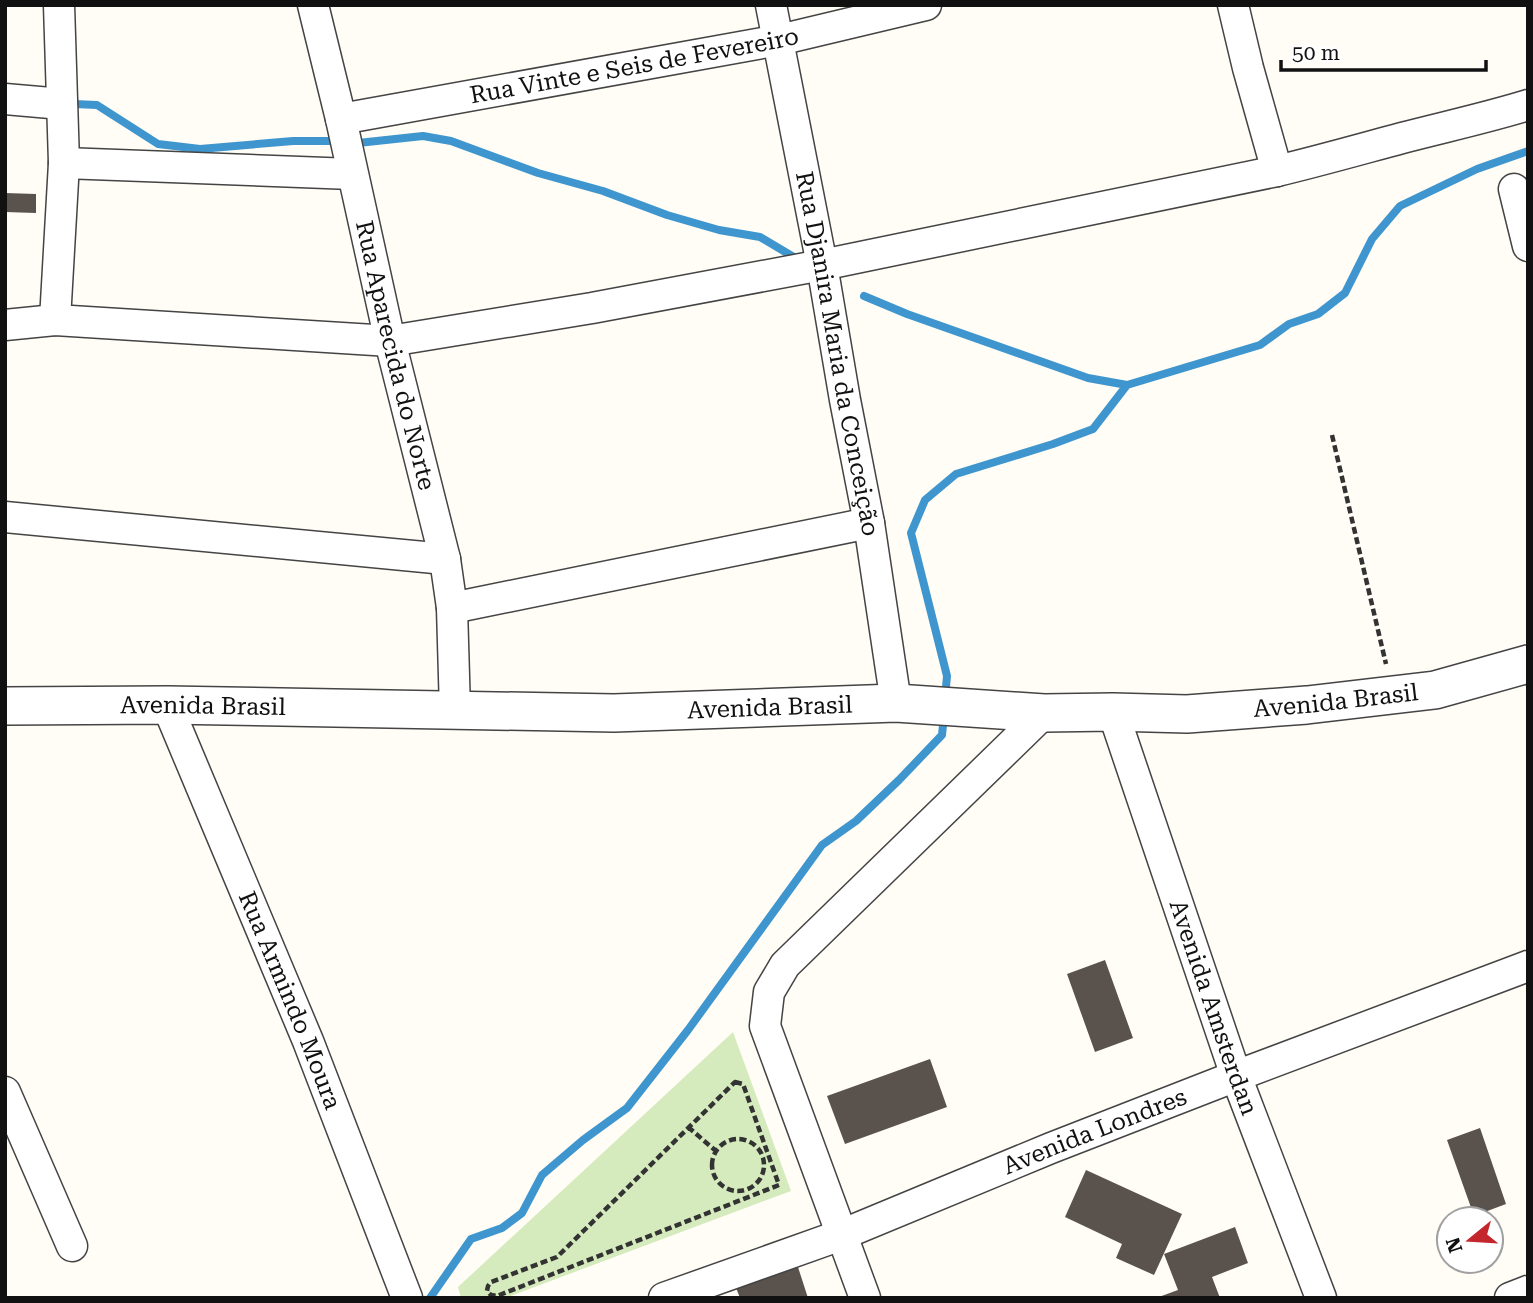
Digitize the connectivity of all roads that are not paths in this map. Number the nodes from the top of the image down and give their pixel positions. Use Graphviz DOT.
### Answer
graph roads {
  1 [pos="59,5"];
  2 [pos="313,5"];
  3 [pos="771,5"];
  4 [pos="926,5"];
  5 [pos="1233,5"];
  6 [pos="779,40"];
  7 [pos="5,99"];
  8 [pos="62,104"];
  9 [pos="1528,105"];
  10 [pos="341,119"];
  11 [pos="64,163"];
  12 [pos="1277,171"];
  13 [pos="352,174"];
  14 [pos="1514,189"];
  15 [pos="1528,246"];
  16 [pos="822,265"];
  17 [pos="55,320"];
  18 [pos="5,325"];
  19 [pos="390,341"];
  20 [pos="5,517"];
  21 [pos="869,523"];
  22 [pos="445,559"];
  23 [pos="452,608"];
  24 [pos="1528,664"];
  25 [pos="897,703"];
  26 [pos="167,705"];
  27 [pos="5,706"];
  28 [pos="455,711"];
  29 [pos="1113,712"];
  30 [pos="1044,713"];
  31 [pos="1528,967"];
  32 [pos="1236,1076"];
  33 [pos="5,1092"];
  34 [pos="841,1235"];
  35 [pos="72,1246"];
  36 [pos="1528,1291"];
  37 [pos="407,1298"];
  38 [pos="664,1298"];
  39 [pos="864,1298"];
  40 [pos="1321,1298"];
  41 [pos="1510,1298"];
  1 -- 8 [label="street"];
  2 -- 10 [label="street, Rua Aparecida do Norte"];
  3 -- 6 [label="street, Rua Djanira Maria da Conceição"];
  4 -- 6 [label="street, Rua Vinte e Seis de Fevereiro"];
  5 -- 12 [label="street"];
  6 -- 10 [label="street, Rua Vinte e Seis de Fevereiro"];
  6 -- 16 [label="street, Rua Djanira Maria da Conceição"];
  7 -- 8 [label="street"];
  8 -- 11 [label="street"];
  9 -- 12 [label="street"];
  10 -- 13 [label="street, Rua Aparecida do Norte"];
  11 -- 13 [label="street"];
  11 -- 17 [label="street"];
  12 -- 16 [label="street"];
  13 -- 19 [label="street, Rua Aparecida do Norte"];
  14 -- 15 [label="street"];
  16 -- 19 [label="street"];
  16 -- 21 [label="street, Rua Djanira Maria da Conceição"];
  17 -- 18 [label="street"];
  17 -- 19 [label="street"];
  19 -- 22 [label="street, Rua Aparecida do Norte"];
  20 -- 22 [label="street"];
  21 -- 23 [label="street"];
  21 -- 25 [label="street, Rua Djanira Maria da Conceição"];
  22 -- 23 [label="street, Rua Aparecida do Norte"];
  23 -- 28 [label="street, Rua Aparecida do Norte"];
  24 -- 29 [label="street, Avenida Brasil"];
  25 -- 28 [label="street, Avenida Brasil"];
  25 -- 30 [label="street, Avenida Brasil"];
  26 -- 27 [label="street, Avenida Brasil"];
  26 -- 28 [label="street, Avenida Brasil"];
  26 -- 37 [label="street, Rua Armindo Moura"];
  29 -- 30 [label="street, Avenida Brasil"];
  29 -- 32 [label="street, Avenida Amsterdan"];
  30 -- 34 [label="street"];
  31 -- 32 [label="street, Avenida Londres"];
  32 -- 34 [label="street, Avenida Londres"];
  32 -- 40 [label="street, Avenida Amsterdan"];
  33 -- 35 [label="street"];
  34 -- 38 [label="street, Avenida Londres"];
  34 -- 39 [label="street"];
  36 -- 41 [label="street"];
}
